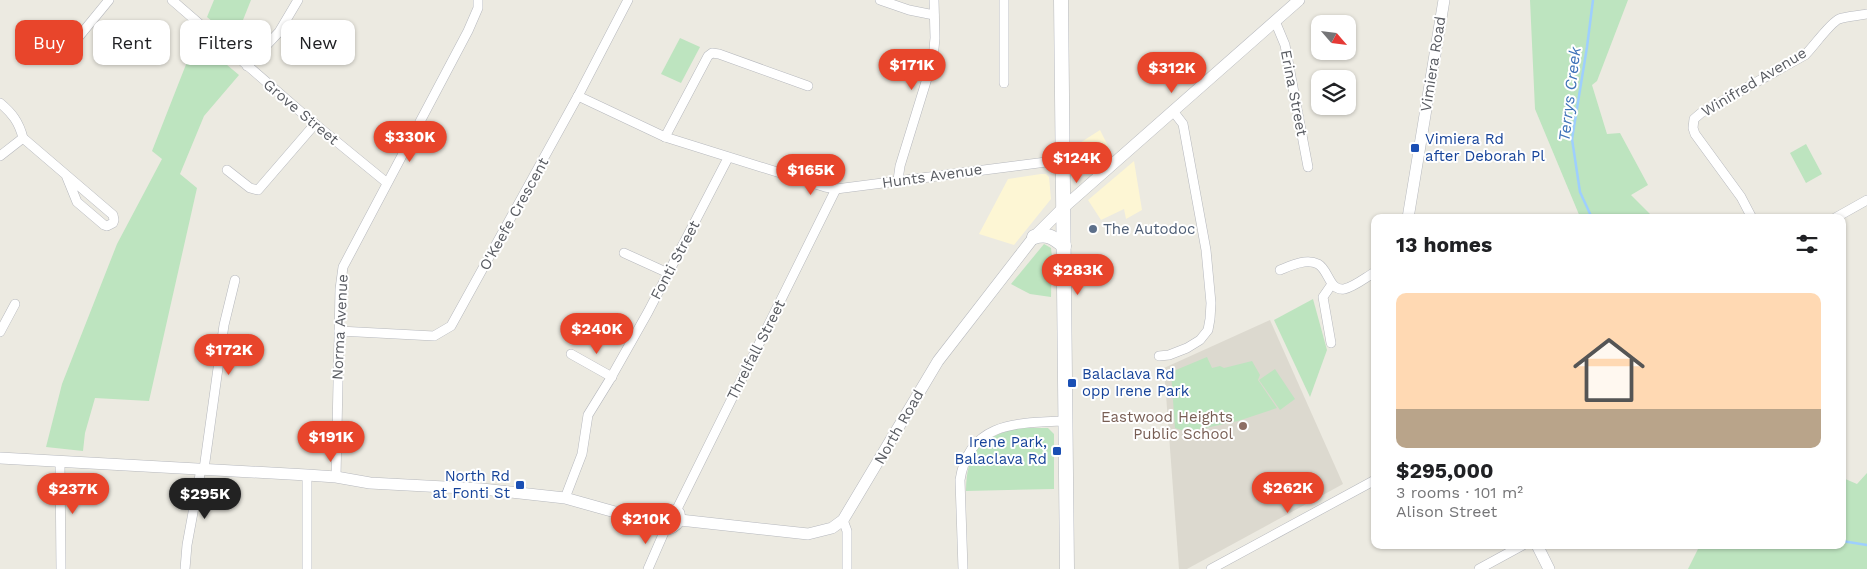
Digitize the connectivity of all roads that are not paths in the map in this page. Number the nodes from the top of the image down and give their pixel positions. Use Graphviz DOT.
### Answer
graph roads {
  1 [pos="109,0"];
  2 [pos="172,0"];
  3 [pos="298,0"];
  4 [pos="478,0"];
  5 [pos="628,0"];
  6 [pos="880,0"];
  7 [pos="934,0"];
  8 [pos="1004,0"];
  9 [pos="1061,0"];
  10 [pos="1299,0"];
  11 [pos="1444,0"];
  12 [pos="1867,14"];
  13 [pos="934,15"];
  14 [pos="1275,21"];
  15 [pos="83,32"];
  16 [pos="247,66"];
  17 [pos="1004,83"];
  18 [pos="808,86"];
  19 [pos="578,96"];
  20 [pos="0,103"];
  21 [pos="1173,111"];
  22 [pos="315,124"];
  23 [pos="665,137"];
  24 [pos="23,138"];
  25 [pos="0,156"];
  26 [pos="728,158"];
  27 [pos="1062,160"];
  28 [pos="1308,167"];
  29 [pos="227,170"];
  30 [pos="66,175"];
  31 [pos="898,180"];
  32 [pos="386,182"];
  33 [pos="836,189"];
  34 [pos="1867,200"];
  35 [pos="1063,208"];
  36 [pos="1409,214"];
  37 [pos="1750,214"];
  38 [pos="1842,214"];
  39 [pos="1034,237"];
  40 [pos="1064,246"];
  41 [pos="624,253"];
  42 [pos="1280,270"];
  43 [pos="668,273"];
  44 [pos="1371,274"];
  45 [pos="235,280"];
  46 [pos="1332,284"];
  47 [pos="15,304"];
  48 [pos="339,331"];
  49 [pos="0,332"];
  50 [pos="1331,343"];
  51 [pos="570,354"];
  52 [pos="1159,356"];
  53 [pos="612,377"];
  54 [pos="1065,421"];
  55 [pos="0,458"];
  56 [pos="60,462"];
  57 [pos="203,469"];
  58 [pos="307,474"];
  59 [pos="336,477"];
  60 [pos="1371,482"];
  61 [pos="565,498"];
  62 [pos="678,516"];
  63 [pos="658,518"];
  64 [pos="843,520"];
  65 [pos="665,530"];
  66 [pos="1516,549"];
  67 [pos="1539,549"];
  68 [pos="61,569"];
  69 [pos="185,569"];
  70 [pos="307,569"];
  71 [pos="648,569"];
  72 [pos="847,569"];
  73 [pos="963,569"];
  74 [pos="1067,569"];
  75 [pos="1211,569"];
  76 [pos="1479,569"];
  77 [pos="1548,569"];
  1 -- 15 [label="street"];
  2 -- 16 [label="street, Grove Street"];
  3 -- 16 [label="street"];
  4 -- 32 [label="street, Norma Avenue"];
  5 -- 19 [label="street, O'Keefe Crescent"];
  6 -- 13 [label="street"];
  7 -- 13 [label="street"];
  8 -- 17 [label="street"];
  9 -- 27 [label="main road"];
  10 -- 14 [label="street, North Road"];
  11 -- 36 [label="street, Vimiera Road"];
  12 -- 37 [label="street, Winifred Avenue"];
  13 -- 31 [label="street"];
  14 -- 21 [label="street, North Road"];
  14 -- 28 [label="street, Erina Street"];
  16 -- 22 [label="street, Grove Street"];
  18 -- 23 [label="street"];
  19 -- 23 [label="street, Hunts Avenue"];
  19 -- 48 [label="street, O'Keefe Crescent"];
  20 -- 24 [label="street"];
  21 -- 35 [label="street, North Road"];
  21 -- 52 [label="street"];
  22 -- 29 [label="street"];
  22 -- 32 [label="street, Grove Street"];
  23 -- 26 [label="street, Hunts Avenue"];
  24 -- 25 [label="street"];
  24 -- 30 [label="street"];
  26 -- 33 [label="street, Hunts Avenue"];
  26 -- 43 [label="street, Fonti Street"];
  27 -- 31 [label="street, Hunts Avenue"];
  27 -- 35 [label="main road"];
  30 -- 30 [label="street"];
  31 -- 33 [label="street, Hunts Avenue"];
  32 -- 48 [label="street, Norma Avenue"];
  33 -- 62 [label="street, Threlfall Street"];
  34 -- 38 [label="street"];
  35 -- 39 [label="street, North Road"];
  35 -- 40 [label="main road"];
  39 -- 40 [label="main road"];
  39 -- 64 [label="street, North Road"];
  40 -- 54 [label="main road"];
  41 -- 43 [label="street"];
  42 -- 46 [label="street"];
  43 -- 53 [label="street, Fonti Street"];
  44 -- 46 [label="street"];
  45 -- 57 [label="street"];
  46 -- 50 [label="street"];
  47 -- 49 [label="street"];
  48 -- 59 [label="street, Norma Avenue"];
  51 -- 53 [label="street"];
  53 -- 61 [label="street, Fonti Street"];
  54 -- 73 [label="street"];
  54 -- 74 [label="main road"];
  55 -- 56 [label="street"];
  56 -- 57 [label="street"];
  56 -- 68 [label="street"];
  57 -- 58 [label="street"];
  57 -- 69 [label="street"];
  58 -- 59 [label="street"];
  58 -- 70 [label="street"];
  59 -- 61 [label="street"];
  60 -- 75 [label="street"];
  61 -- 63 [label="street"];
  62 -- 63 [label="street"];
  62 -- 64 [label="street"];
  62 -- 65 [label="street"];
  63 -- 65 [label="street"];
  64 -- 72 [label="street"];
  65 -- 71 [label="street"];
  66 -- 76 [label="street"];
  67 -- 77 [label="street"];
}
